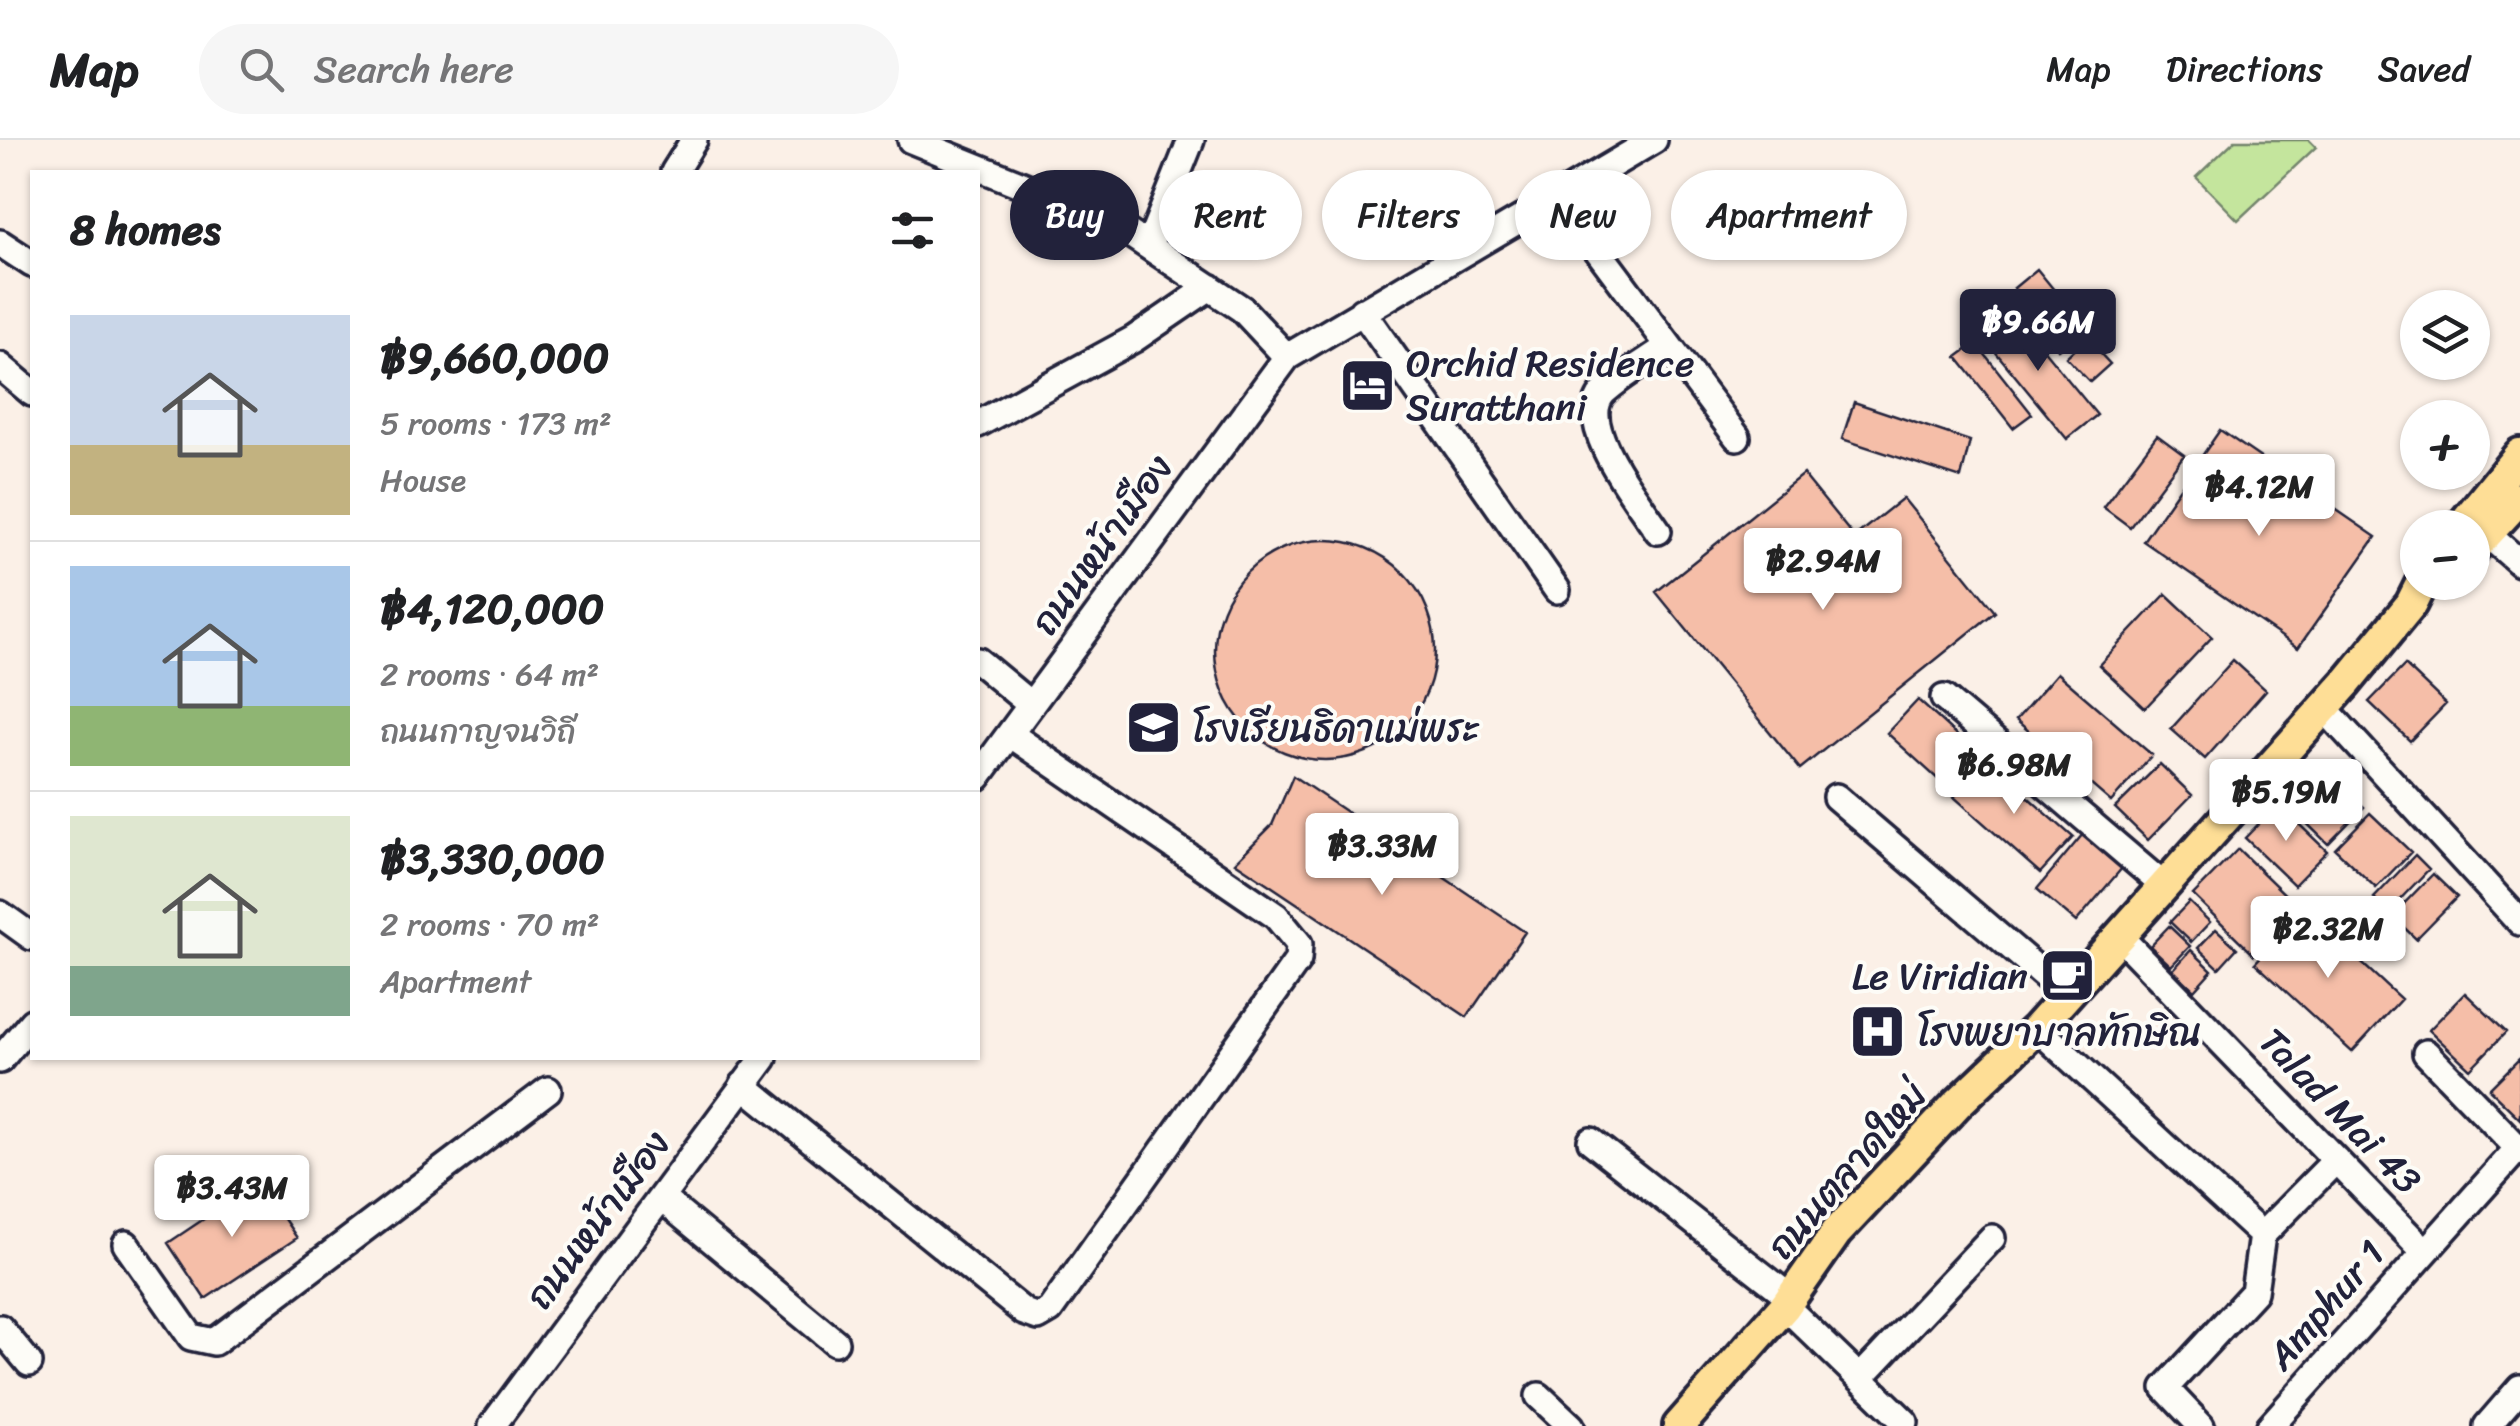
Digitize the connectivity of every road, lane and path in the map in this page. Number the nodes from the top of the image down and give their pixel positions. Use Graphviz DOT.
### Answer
graph roads {
  1 [pos="694,140"];
  2 [pos="911,140"];
  3 [pos="1191,140"];
  4 [pos="1654,140"];
  5 [pos="931,162"];
  6 [pos="675,170"];
  7 [pos="956,170"];
  8 [pos="1602,170"];
  9 [pos="980,178"];
  10 [pos="1515,221"];
  11 [pos="0,243"];
  12 [pos="1148,245"];
  13 [pos="1604,260"];
  14 [pos="30,263"];
  15 [pos="1210,286"];
  16 [pos="1362,311"];
  17 [pos="1668,346"];
  18 [pos="1287,357"];
  19 [pos="0,366"];
  20 [pos="30,391"];
  21 [pos="980,423"];
  22 [pos="1737,438"];
  23 [pos="2520,454"];
  24 [pos="2517,508"];
  25 [pos="2488,510"];
  26 [pos="2490,526"];
  27 [pos="1658,531"];
  28 [pos="2490,546"];
  29 [pos="2520,563"];
  30 [pos="1556,590"];
  31 [pos="2411,600"];
  32 [pos="980,663"];
  33 [pos="1944,698"];
  34 [pos="1031,705"];
  35 [pos="2324,708"];
  36 [pos="1010,734"];
  37 [pos="980,774"];
  38 [pos="1836,797"];
  39 [pos="2164,886"];
  40 [pos="0,914"];
  41 [pos="2520,922"];
  42 [pos="30,936"];
  43 [pos="2119,936"];
  44 [pos="2066,994"];
  45 [pos="30,1024"];
  46 [pos="2037,1028"];
  47 [pos="2426,1052"];
  48 [pos="0,1060"];
  49 [pos="762,1060"];
  50 [pos="743,1085"];
  51 [pos="548,1090"];
  52 [pos="1590,1141"];
  53 [pos="2519,1147"];
  54 [pos="2336,1160"];
  55 [pos="661,1198"];
  56 [pos="2262,1235"];
  57 [pos="1992,1238"];
  58 [pos="126,1244"];
  59 [pos="2424,1251"];
  60 [pos="1788,1302"];
  61 [pos="0,1328"];
  62 [pos="835,1342"];
  63 [pos="30,1363"];
  64 [pos="1860,1378"];
  65 [pos="2520,1388"];
  66 [pos="1539,1396"];
  67 [pos="1905,1422"];
  68 [pos="497,1424"];
  69 [pos="1571,1426"];
  70 [pos="1678,1426"];
  71 [pos="2201,1426"];
  72 [pos="2270,1426"];
  73 [pos="2487,1426"];
  1 -- 6 [label="street"];
  2 -- 5 [label="street"];
  3 -- 12 [label="street"];
  4 -- 8 [label="street"];
  5 -- 7 [label="street"];
  9 -- 12 [label="street"];
  10 -- 16 [label="street"];
  11 -- 14 [label="street"];
  12 -- 15 [label="street"];
  13 -- 17 [label="street"];
  15 -- 18 [label="street"];
  15 -- 21 [label="street"];
  16 -- 18 [label="street"];
  16 -- 30 [label="street"];
  17 -- 22 [label="street"];
  17 -- 27 [label="street"];
  18 -- 34 [label="street, ถนนหน้าเมือง"];
  19 -- 20 [label="street"];
  23 -- 25 [label="main road"];
  24 -- 26 [label="main road"];
  28 -- 29 [label="street"];
  31 -- 35 [label="main road, ถนนตลาดใหม่"];
  32 -- 34 [label="street"];
  33 -- 39 [label="street"];
  34 -- 36 [label="street, ถนนหน้าเมือง"];
  35 -- 39 [label="main road, ถนนตลาดใหม่"];
  35 -- 41 [label="street"];
  36 -- 37 [label="street, ถนนหน้าเมือง"];
  36 -- 50 [label="street"];
  38 -- 44 [label="street"];
  39 -- 43 [label="main road, ถนนตลาดใหม่"];
  40 -- 42 [label="street"];
  43 -- 44 [label="main road, ถนนตลาดใหม่"];
  43 -- 54 [label="street, Talad Mai 43"];
  44 -- 46 [label="main road, ถนนตลาดใหม่"];
  45 -- 48 [label="street"];
  46 -- 56 [label="street"];
  46 -- 60 [label="main road, ถนนตลาดใหม่"];
  47 -- 53 [label="street"];
  49 -- 50 [label="street, ถนนหน้าเมือง"];
  50 -- 55 [label="street, ถนนหน้าเมือง"];
  51 -- 58 [label="street"];
  52 -- 60 [label="street"];
  53 -- 59 [label="street, Amphur 1"];
  54 -- 56 [label="street"];
  54 -- 59 [label="street, Talad Mai 43"];
  55 -- 62 [label="street"];
  55 -- 68 [label="street, ถนนหน้าเมือง"];
  56 -- 71 [label="street"];
  57 -- 64 [label="street"];
  59 -- 72 [label="street, Amphur 1"];
  60 -- 64 [label="street"];
  60 -- 70 [label="main road, ถนนตลาดใหม่"];
  61 -- 63 [label="street"];
  64 -- 67 [label="street"];
  65 -- 73 [label="street"];
  66 -- 69 [label="street"];
}
